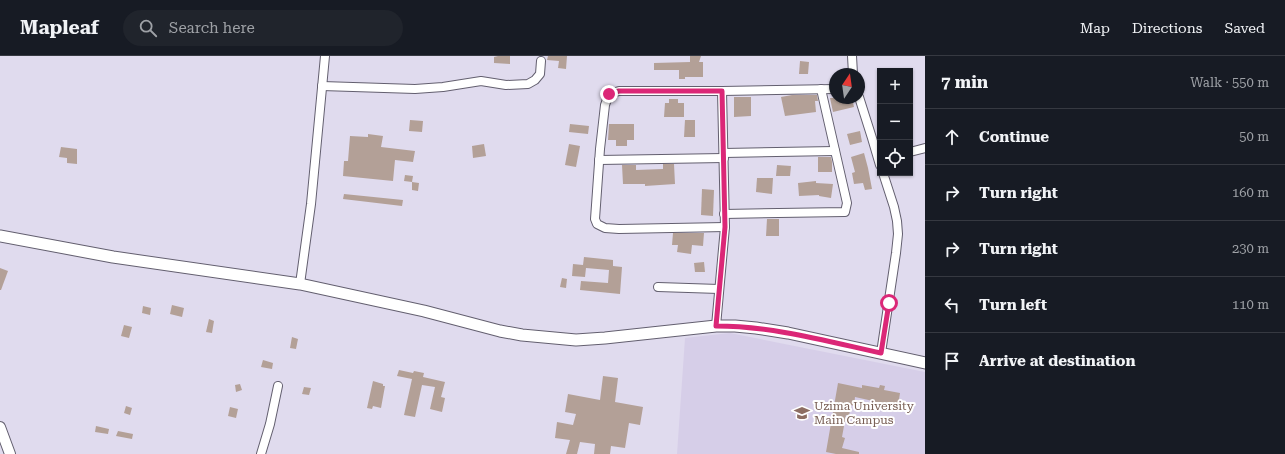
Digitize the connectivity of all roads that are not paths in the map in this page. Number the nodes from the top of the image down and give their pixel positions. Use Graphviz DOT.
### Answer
graph roads {
  1 [pos="325,56"];
  2 [pos="852,56"];
  3 [pos="541,61"];
  4 [pos="853,68"];
  5 [pos="322,86"];
  6 [pos="821,89"];
  7 [pos="829,89"];
  8 [pos="722,91"];
  9 [pos="861,104"];
  10 [pos="925,148"];
  11 [pos="835,151"];
  12 [pos="913,151"];
  13 [pos="877,154"];
  14 [pos="724,155"];
  15 [pos="599,160"];
  16 [pos="884,176"];
  17 [pos="724,214"];
  18 [pos="725,227"];
  19 [pos="0,236"];
  20 [pos="300,284"];
  21 [pos="658,287"];
  22 [pos="719,289"];
  23 [pos="716,326"];
  24 [pos="881,353"];
  25 [pos="925,363"];
  26 [pos="278,386"];
  27 [pos="0,427"];
  28 [pos="10,454"];
  29 [pos="261,454"];
  1 -- 5 [label="street"];
  2 -- 4 [label="street"];
  3 -- 5 [label="street"];
  5 -- 20 [label="street"];
  6 -- 7 [label="street"];
  6 -- 8 [label="street"];
  6 -- 11 [label="street"];
  8 -- 14 [label="street"];
  8 -- 15 [label="street"];
  9 -- 13 [label="street"];
  10 -- 12 [label="street"];
  11 -- 14 [label="street"];
  11 -- 17 [label="street"];
  14 -- 15 [label="street"];
  14 -- 17 [label="street"];
  15 -- 18 [label="street"];
  16 -- 24 [label="street"];
  17 -- 18 [label="street"];
  18 -- 22 [label="street"];
  19 -- 20 [label="main road"];
  20 -- 23 [label="main road"];
  21 -- 22 [label="street"];
  22 -- 23 [label="street"];
  23 -- 24 [label="main road"];
  24 -- 25 [label="main road"];
  26 -- 29 [label="street"];
  27 -- 28 [label="street"];
}
